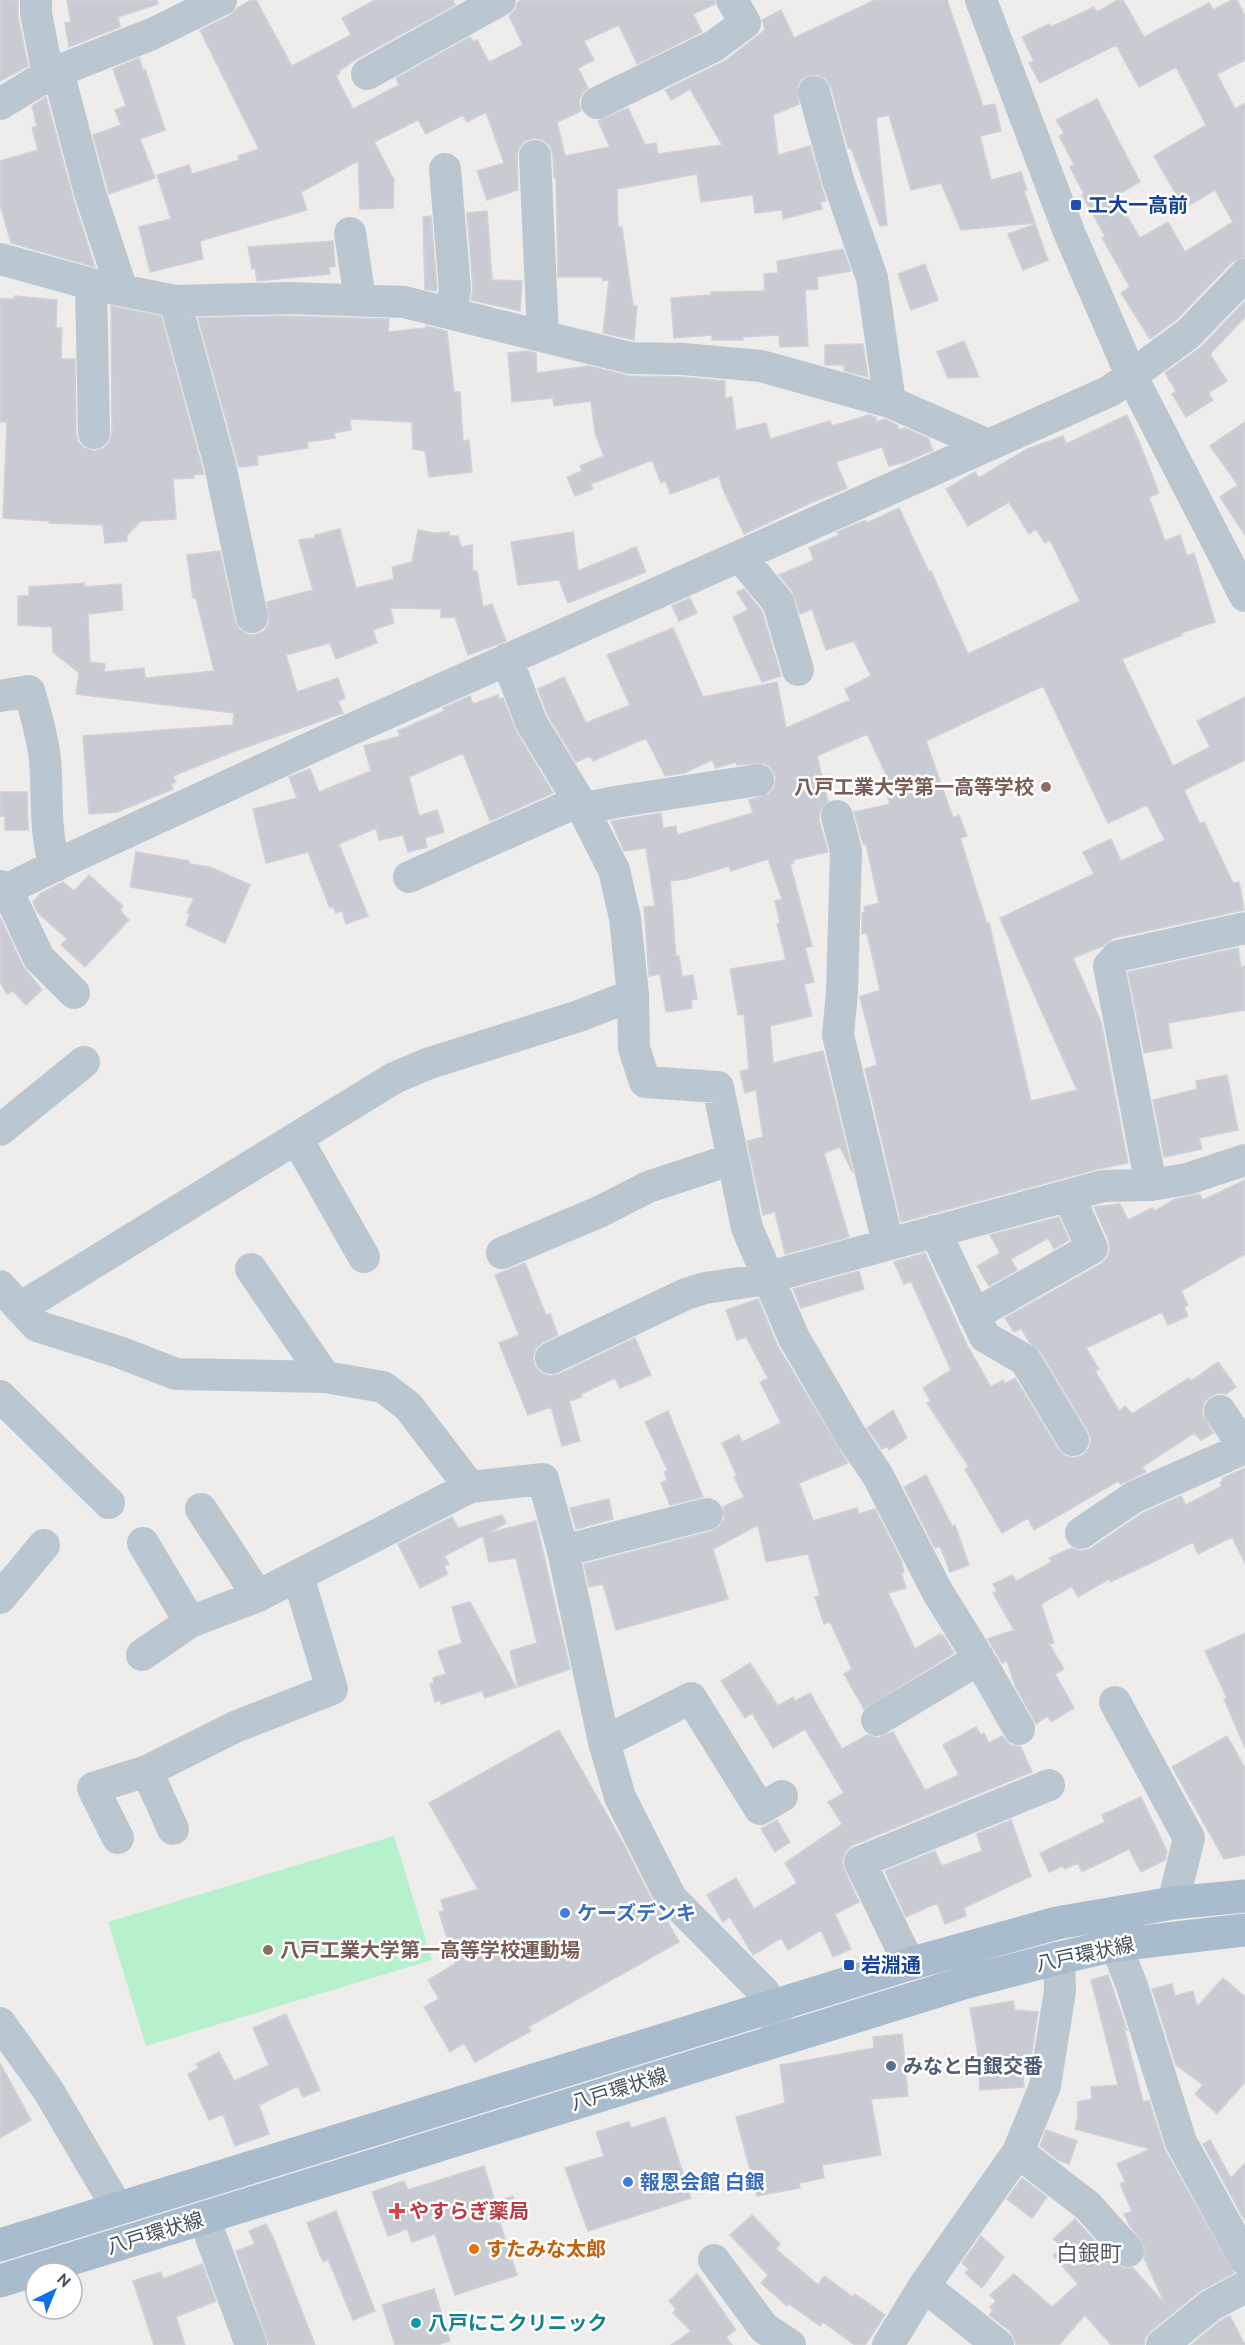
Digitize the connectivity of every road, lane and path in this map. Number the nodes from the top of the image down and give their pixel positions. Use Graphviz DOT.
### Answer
graph roads {
  1 [pos="36,0"];
  2 [pos="221,0"];
  3 [pos="500,0"];
  4 [pos="732,0"];
  5 [pos="981,0"];
  6 [pos="53,73"];
  7 [pos="367,75"];
  8 [pos="814,92"];
  9 [pos="597,103"];
  10 [pos="0,104"];
  11 [pos="535,156"];
  12 [pos="445,169"];
  13 [pos="350,233"];
  14 [pos="1,255"];
  15 [pos="1245,275"];
  16 [pos="91,284"];
  17 [pos="122,290"];
  18 [pos="360,299"];
  19 [pos="175,301"];
  20 [pos="451,313"];
  21 [pos="543,336"];
  22 [pos="1131,375"];
  23 [pos="890,402"];
  24 [pos="94,433"];
  25 [pos="988,445"];
  26 [pos="1233,543"];
  27 [pos="740,556"];
  28 [pos="1245,596"];
  29 [pos="252,617"];
  30 [pos="507,659"];
  31 [pos="798,670"];
  32 [pos="0,696"];
  33 [pos="758,780"];
  34 [pos="581,805"];
  35 [pos="837,816"];
  36 [pos="55,866"];
  37 [pos="409,877"];
  38 [pos="2,890"];
  39 [pos="1245,928"];
  40 [pos="74,993"];
  41 [pos="633,995"];
  42 [pos="84,1062"];
  43 [pos="0,1130"];
  44 [pos="297,1139"];
  45 [pos="733,1159"];
  46 [pos="1245,1160"];
  47 [pos="1151,1185"];
  48 [pos="1069,1196"];
  49 [pos="935,1232"];
  50 [pos="888,1244"];
  51 [pos="502,1252"];
  52 [pos="364,1257"];
  53 [pos="251,1269"];
  54 [pos="766,1277"];
  55 [pos="7,1299"];
  56 [pos="974,1315"];
  57 [pos="551,1358"];
  58 [pos="325,1377"];
  59 [pos="0,1396"];
  60 [pos="1220,1411"];
  61 [pos="1073,1440"];
  62 [pos="1245,1448"];
  63 [pos="470,1487"];
  64 [pos="110,1503"];
  65 [pos="201,1509"];
  66 [pos="707,1514"];
  67 [pos="1081,1533"];
  68 [pos="143,1543"];
  69 [pos="44,1545"];
  70 [pos="563,1551"];
  71 [pos="298,1576"];
  72 [pos="258,1596"];
  73 [pos="0,1598"];
  74 [pos="190,1622"];
  75 [pos="142,1655"];
  76 [pos="979,1659"];
  77 [pos="1115,1702"];
  78 [pos="878,1720"];
  79 [pos="1019,1729"];
  80 [pos="604,1742"];
  81 [pos="147,1771"];
  82 [pos="1049,1785"];
  83 [pos="782,1796"];
  84 [pos="173,1829"];
  85 [pos="118,1839"];
  86 [pos="1245,1896"];
  87 [pos="1173,1903"];
  88 [pos="1109,1914"];
  89 [pos="1244,1935"];
  90 [pos="1116,1945"];
  91 [pos="1059,1958"];
  92 [pos="909,1964"];
  93 [pos="771,2006"];
  94 [pos="0,2023"];
  95 [pos="781,2038"];
  96 [pos="1018,2152"];
  97 [pos="118,2209"];
  98 [pos="204,2218"];
  99 [pos="0,2245"];
  100 [pos="1128,2251"];
  101 [pos="1245,2259"];
  102 [pos="714,2260"];
  103 [pos="0,2281"];
  104 [pos="924,2286"];
  105 [pos="1245,2288"];
  106 [pos="251,2345"];
  107 [pos="790,2345"];
  108 [pos="888,2345"];
  109 [pos="998,2345"];
  110 [pos="1162,2345"];
  1 -- 6 [label="street"];
  2 -- 6 [label="street"];
  3 -- 7 [label="street"];
  4 -- 9 [label="street"];
  5 -- 22 [label="street"];
  6 -- 10 [label="street"];
  6 -- 17 [label="street"];
  8 -- 23 [label="street"];
  11 -- 21 [label="street"];
  12 -- 20 [label="street"];
  13 -- 18 [label="street"];
  14 -- 16 [label="street"];
  15 -- 22 [label="street"];
  16 -- 17 [label="street"];
  16 -- 24 [label="street"];
  17 -- 19 [label="street"];
  18 -- 19 [label="street"];
  18 -- 20 [label="street"];
  19 -- 29 [label="street"];
  20 -- 21 [label="street"];
  21 -- 23 [label="street"];
  22 -- 25 [label="street"];
  22 -- 26 [label="street"];
  23 -- 25 [label="street"];
  25 -- 27 [label="street"];
  26 -- 28 [label="street"];
  27 -- 30 [label="street"];
  27 -- 31 [label="street"];
  30 -- 34 [label="street"];
  30 -- 36 [label="street"];
  32 -- 36 [label="street"];
  33 -- 34 [label="street"];
  34 -- 37 [label="street"];
  34 -- 41 [label="street"];
  35 -- 50 [label="street"];
  36 -- 38 [label="street"];
  38 -- 40 [label="street"];
  39 -- 47 [label="street"];
  41 -- 44 [label="street"];
  41 -- 45 [label="street"];
  42 -- 43 [label="street"];
  44 -- 52 [label="street"];
  44 -- 55 [label="street"];
  45 -- 51 [label="street"];
  45 -- 54 [label="street"];
  46 -- 47 [label="street"];
  47 -- 48 [label="street"];
  48 -- 49 [label="street"];
  48 -- 56 [label="street"];
  49 -- 50 [label="street"];
  49 -- 56 [label="street"];
  50 -- 54 [label="street"];
  53 -- 58 [label="street"];
  54 -- 57 [label="street"];
  54 -- 76 [label="street"];
  55 -- 58 [label="street"];
  56 -- 61 [label="street"];
  58 -- 63 [label="street"];
  59 -- 64 [label="street"];
  60 -- 62 [label="street"];
  62 -- 67 [label="street"];
  63 -- 70 [label="street"];
  63 -- 71 [label="street"];
  65 -- 72 [label="street"];
  66 -- 70 [label="street"];
  68 -- 74 [label="street"];
  69 -- 73 [label="street"];
  70 -- 80 [label="street"];
  71 -- 72 [label="street"];
  71 -- 81 [label="street"];
  72 -- 74 [label="street"];
  74 -- 75 [label="street"];
  76 -- 78 [label="street"];
  76 -- 79 [label="street"];
  77 -- 87 [label="street"];
  80 -- 83 [label="street"];
  80 -- 93 [label="street"];
  81 -- 84 [label="street"];
  81 -- 85 [label="street"];
  82 -- 92 [label="street"];
  86 -- 87 [label="main road, 八戸環状線"];
  87 -- 88 [label="main road, 八戸環状線"];
  88 -- 90 [label="street"];
  88 -- 92 [label="main road, 八戸環状線"];
  89 -- 90 [label="main road, 八戸環状線"];
  90 -- 91 [label="main road, 八戸環状線"];
  90 -- 101 [label="street"];
  91 -- 95 [label="main road, 八戸環状線"];
  91 -- 96 [label="street"];
  92 -- 93 [label="main road, 八戸環状線"];
  93 -- 95 [label="street"];
  93 -- 97 [label="main road, 八戸環状線"];
  94 -- 97 [label="street"];
  95 -- 98 [label="main road, 八戸環状線"];
  96 -- 100 [label="street"];
  96 -- 104 [label="street"];
  97 -- 99 [label="main road, 八戸環状線"];
  98 -- 103 [label="main road, 八戸環状線"];
  98 -- 106 [label="street"];
  102 -- 107 [label="street"];
  104 -- 108 [label="street"];
  104 -- 109 [label="street"];
  105 -- 110 [label="street"];
}
